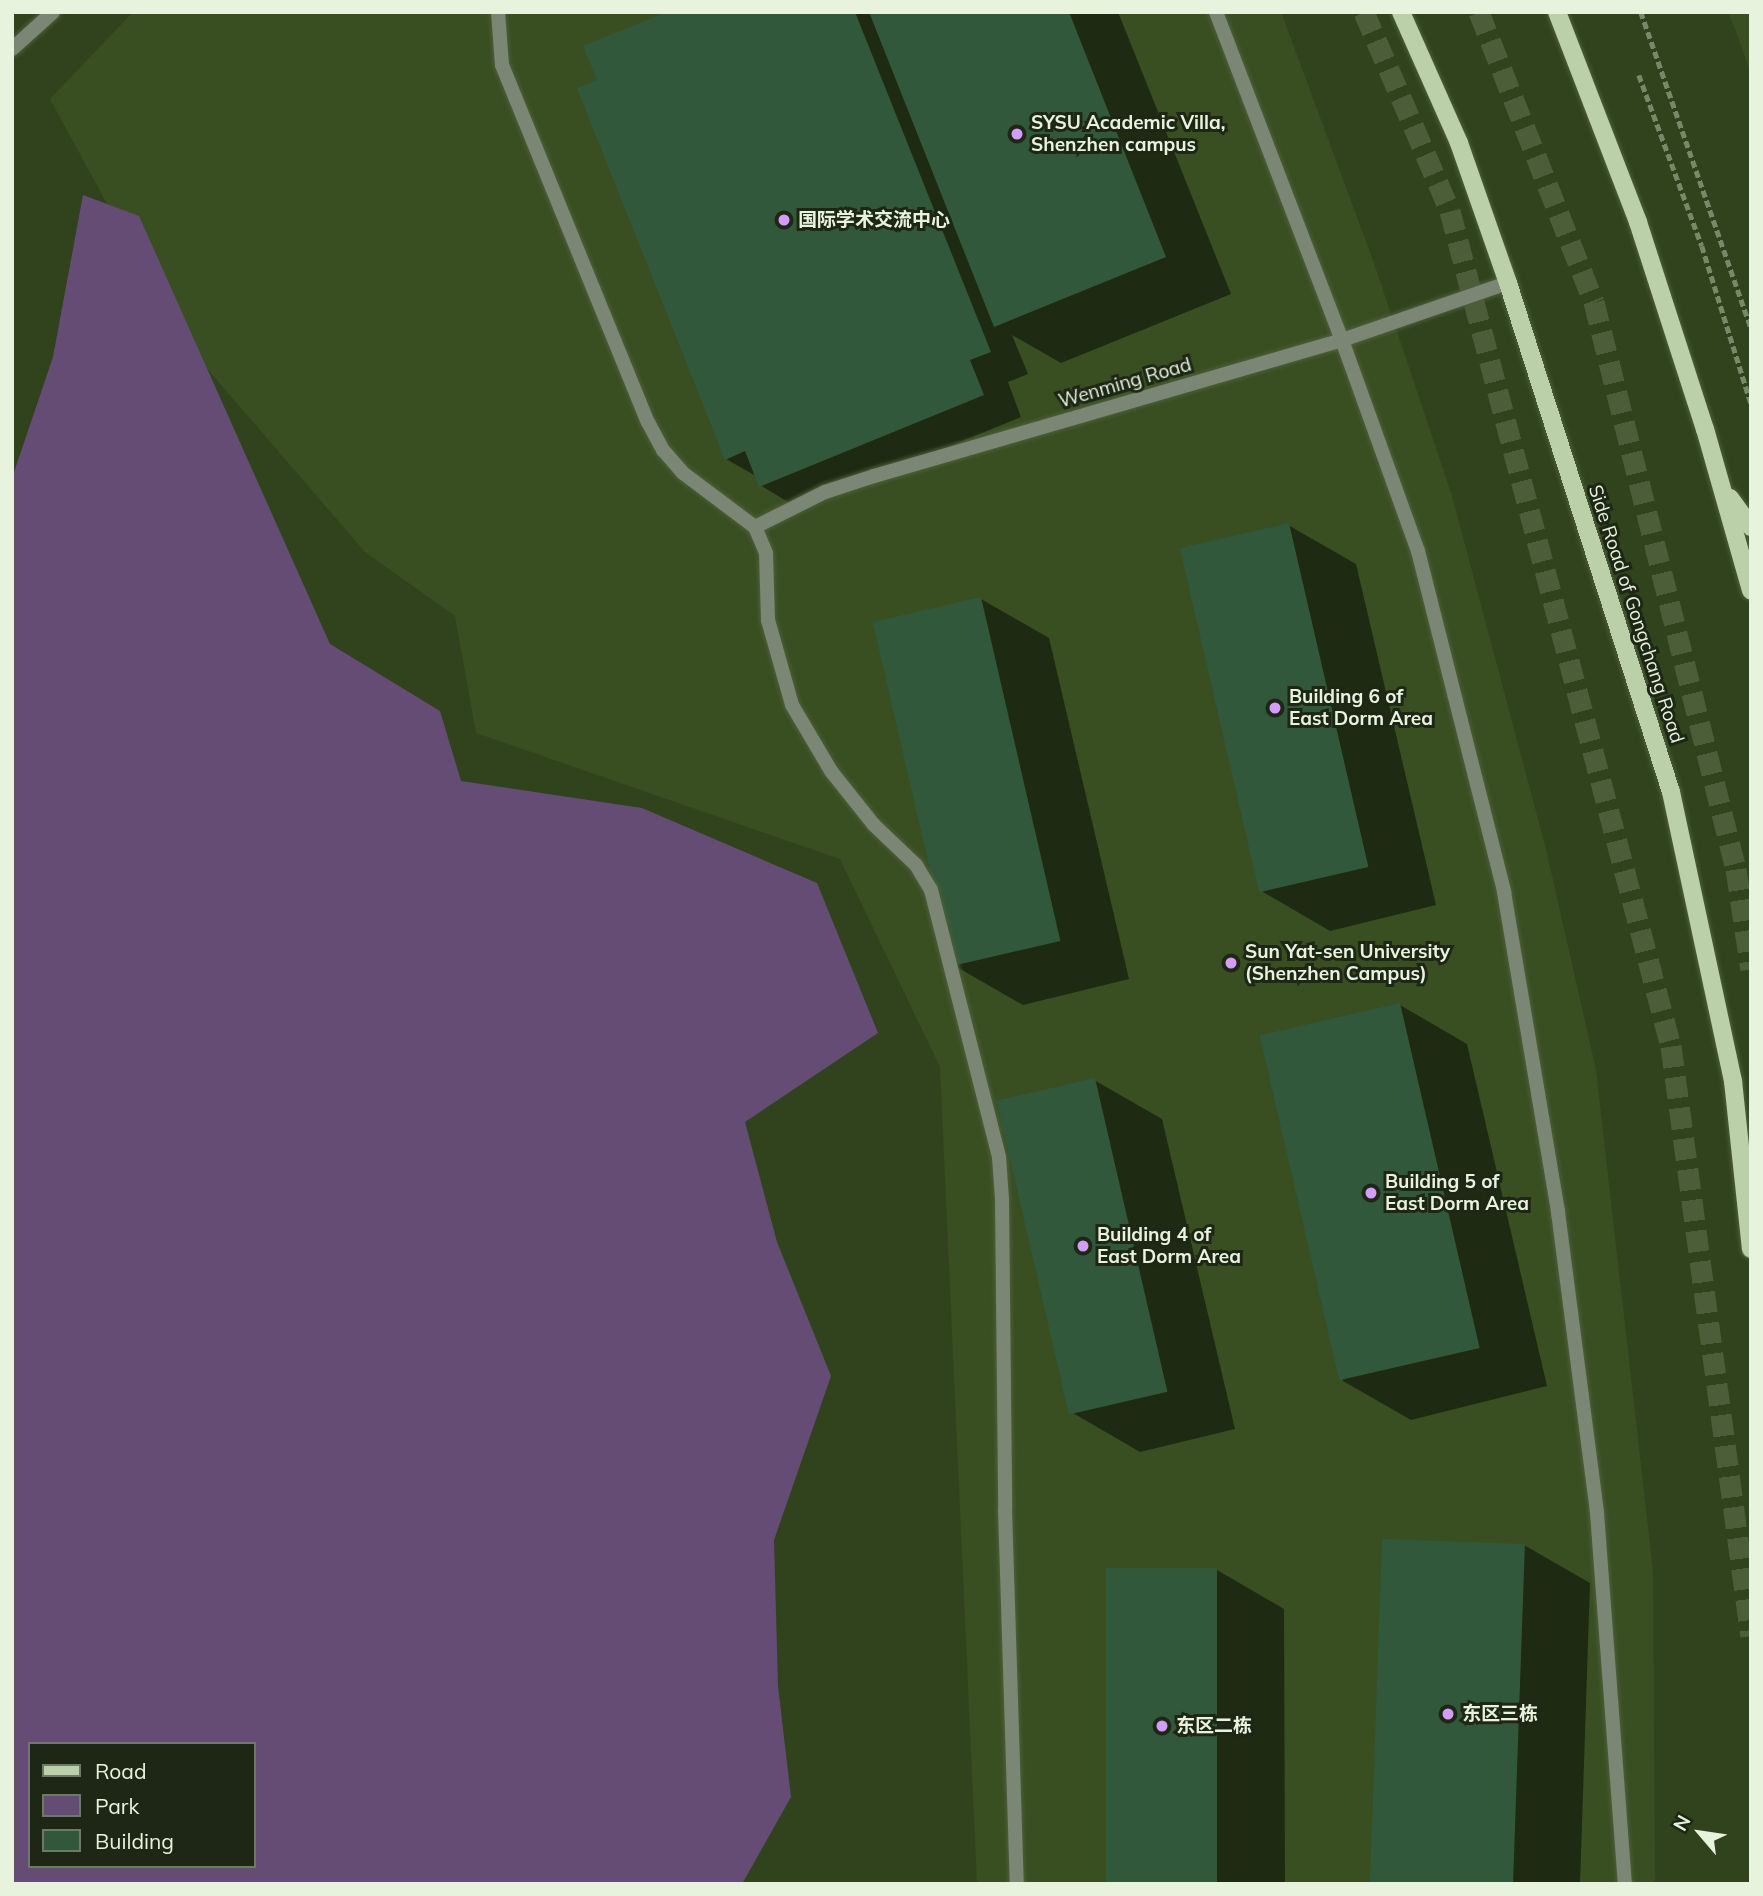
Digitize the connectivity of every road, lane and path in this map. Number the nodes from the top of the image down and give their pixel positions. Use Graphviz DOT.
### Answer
graph roads {
  1 [pos="53,12"];
  2 [pos="498,12"];
  3 [pos="1216,12"];
  4 [pos="1401,12"];
  5 [pos="1557,12"];
  6 [pos="1641,12"];
  7 [pos="12,48"];
  8 [pos="1639,75"];
  9 [pos="1508,283"];
  10 [pos="1751,327"];
  11 [pos="1342,340"];
  12 [pos="1751,403"];
  13 [pos="1721,484"];
  14 [pos="755,527"];
  15 [pos="1751,527"];
  16 [pos="1751,591"];
  17 [pos="1751,1249"];
  18 [pos="1017,1884"];
  19 [pos="1625,1884"];
  1 -- 7 [label="street"];
  2 -- 14 [label="street"];
  3 -- 11 [label="street"];
  4 -- 9 [label="main road, Side Road of Gongchang Road"];
  5 -- 13 [label="main road"];
  6 -- 10 [label="path"];
  8 -- 12 [label="path"];
  9 -- 11 [label="street, Wenming Road"];
  9 -- 17 [label="main road, Side Road of Gongchang Road"];
  11 -- 14 [label="street, Wenming Road"];
  11 -- 19 [label="street"];
  13 -- 15 [label="main road"];
  13 -- 16 [label="main road"];
  14 -- 18 [label="street"];
}
